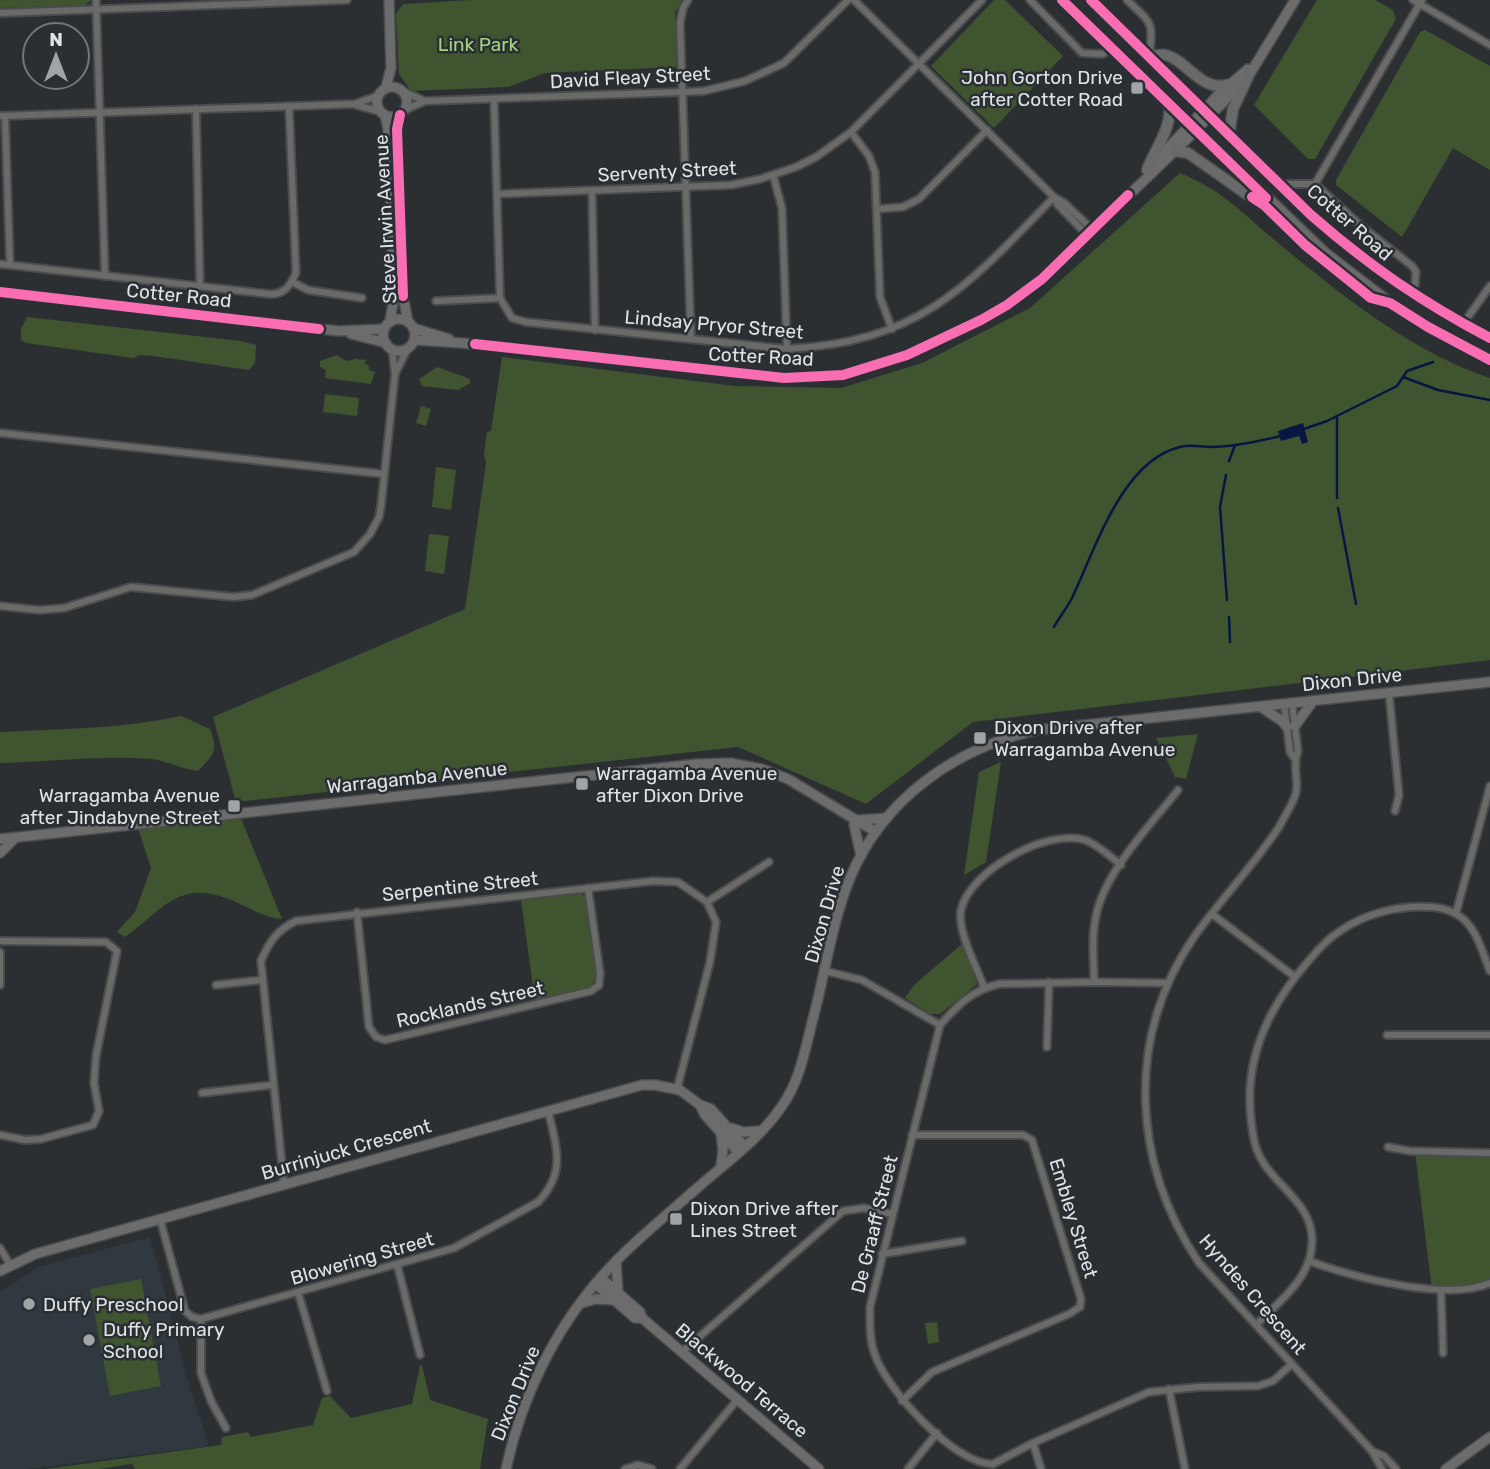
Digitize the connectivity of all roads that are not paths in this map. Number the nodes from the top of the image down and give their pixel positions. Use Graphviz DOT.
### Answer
graph roads {
  1 [pos="96,0"];
  2 [pos="347,0"];
  3 [pos="389,0"];
  4 [pos="688,0"];
  5 [pos="848,0"];
  6 [pos="854,0"];
  7 [pos="982,0"];
  8 [pos="1030,0"];
  9 [pos="1062,0"];
  10 [pos="1091,0"];
  11 [pos="1127,0"];
  12 [pos="1294,0"];
  13 [pos="1418,1"];
  14 [pos="97,9"];
  15 [pos="0,13"];
  16 [pos="1490,45"];
  17 [pos="1112,49"];
  18 [pos="1149,56"];
  19 [pos="1261,59"];
  20 [pos="919,64"];
  21 [pos="391,68"];
  22 [pos="1248,77"];
  23 [pos="1230,84"];
  24 [pos="386,88"];
  25 [pos="401,89"];
  26 [pos="683,92"];
  27 [pos="378,96"];
  28 [pos="494,99"];
  29 [pos="425,101"];
  30 [pos="354,104"];
  31 [pos="1169,104"];
  32 [pos="289,106"];
  33 [pos="196,109"];
  34 [pos="402,112"];
  35 [pos="100,113"];
  36 [pos="1207,113"];
  37 [pos="383,114"];
  38 [pos="2,116"];
  39 [pos="1193,128"];
  40 [pos="986,131"];
  41 [pos="852,132"];
  42 [pos="1229,135"];
  43 [pos="1175,151"];
  44 [pos="1147,170"];
  45 [pos="774,175"];
  46 [pos="1280,184"];
  47 [pos="1315,184"];
  48 [pos="686,187"];
  49 [pos="592,191"];
  50 [pos="497,194"];
  51 [pos="1128,195"];
  52 [pos="1054,197"];
  53 [pos="877,209"];
  54 [pos="1090,233"];
  55 [pos="0,264"];
  56 [pos="10,265"];
  57 [pos="105,275"];
  58 [pos="292,282"];
  59 [pos="200,286"];
  60 [pos="1490,286"];
  61 [pos="0,294"];
  62 [pos="1414,296"];
  63 [pos="362,298"];
  64 [pos="499,298"];
  65 [pos="436,301"];
  66 [pos="1390,303"];
  67 [pos="1463,324"];
  68 [pos="411,325"];
  69 [pos="387,326"];
  70 [pos="892,329"];
  71 [pos="595,330"];
  72 [pos="339,331"];
  73 [pos="1490,338"];
  74 [pos="691,339"];
  75 [pos="462,342"];
  76 [pos="411,344"];
  77 [pos="389,346"];
  78 [pos="787,349"];
  79 [pos="1490,360"];
  80 [pos="395,374"];
  81 [pos="0,433"];
  82 [pos="384,474"];
  83 [pos="0,606"];
  84 [pos="1490,682"];
  85 [pos="1389,693"];
  86 [pos="1313,701"];
  87 [pos="1288,703"];
  88 [pos="1260,706"];
  89 [pos="1291,726"];
  90 [pos="1490,786"];
  91 [pos="1178,790"];
  92 [pos="1395,811"];
  93 [pos="887,818"];
  94 [pos="856,822"];
  95 [pos="874,835"];
  96 [pos="16,837"];
  97 [pos="0,839"];
  98 [pos="0,853"];
  99 [pos="861,856"];
  100 [pos="769,862"];
  101 [pos="1121,864"];
  102 [pos="588,888"];
  103 [pos="707,902"];
  104 [pos="357,912"];
  105 [pos="1457,913"];
  106 [pos="1212,914"];
  107 [pos="0,941"];
  108 [pos="0,952"];
  109 [pos="825,971"];
  110 [pos="1490,971"];
  111 [pos="1295,977"];
  112 [pos="261,980"];
  113 [pos="1049,982"];
  114 [pos="1094,982"];
  115 [pos="1168,983"];
  116 [pos="0,985"];
  117 [pos="216,985"];
  118 [pos="984,988"];
  119 [pos="940,1025"];
  120 [pos="1387,1035"];
  121 [pos="1490,1035"];
  122 [pos="1047,1047"];
  123 [pos="272,1085"];
  124 [pos="677,1089"];
  125 [pos="202,1093"];
  126 [pos="548,1110"];
  127 [pos="723,1129"];
  128 [pos="761,1130"];
  129 [pos="0,1135"];
  130 [pos="912,1135"];
  131 [pos="1388,1147"];
  132 [pos="741,1149"];
  133 [pos="1490,1153"];
  134 [pos="721,1167"];
  135 [pos="284,1184"];
  136 [pos="892,1214"];
  137 [pos="160,1219"];
  138 [pos="962,1241"];
  139 [pos="0,1248"];
  140 [pos="882,1254"];
  141 [pos="1310,1261"];
  142 [pos="616,1262"];
  143 [pos="397,1264"];
  144 [pos="10,1266"];
  145 [pos="0,1270"];
  146 [pos="598,1281"];
  147 [pos="1490,1283"];
  148 [pos="1441,1291"];
  149 [pos="298,1292"];
  150 [pos="616,1296"];
  151 [pos="580,1304"];
  152 [pos="201,1319"];
  153 [pos="1257,1324"];
  154 [pos="682,1352"];
  155 [pos="1443,1353"];
  156 [pos="420,1355"];
  157 [pos="1292,1364"];
  158 [pos="1169,1389"];
  159 [pos="327,1391"];
  160 [pos="737,1400"];
  161 [pos="902,1401"];
  162 [pos="226,1428"];
  163 [pos="937,1433"];
  164 [pos="1490,1437"];
  165 [pos="1033,1443"];
  166 [pos="1372,1451"];
  167 [pos="506,1469"];
  168 [pos="625,1469"];
  169 [pos="652,1469"];
  170 [pos="680,1469"];
  171 [pos="819,1469"];
  172 [pos="908,1469"];
  173 [pos="1041,1469"];
  174 [pos="1185,1469"];
  175 [pos="1382,1469"];
  176 [pos="1396,1469"];
  177 [pos="1446,1469"];
  1 -- 14 [label="street"];
  2 -- 14 [label="street"];
  3 -- 21 [label="main road"];
  4 -- 26 [label="street"];
  5 -- 26 [label="street, David Fleay Street"];
  6 -- 20 [label="street"];
  7 -- 20 [label="street, Serventy Street"];
  8 -- 17 [label="street"];
  9 -- 17 [label="main road"];
  10 -- 18 [label="main road"];
  11 -- 18 [label="street"];
  12 -- 19 [label="main road"];
  13 -- 16 [label="street"];
  13 -- 47 [label="street"];
  14 -- 15 [label="street"];
  14 -- 35 [label="street"];
  17 -- 31 [label="main road"];
  18 -- 23 [label="main road"];
  18 -- 36 [label="main road"];
  19 -- 22 [label="main road"];
  19 -- 23 [label="main road"];
  20 -- 40 [label="street"];
  20 -- 41 [label="street, Serventy Street"];
  21 -- 24 [label="main road"];
  21 -- 25 [label="main road"];
  22 -- 36 [label="main road"];
  22 -- 42 [label="main road"];
  23 -- 36 [label="main road"];
  24 -- 25 [label="main road"];
  24 -- 27 [label="main road"];
  25 -- 29 [label="street, David Fleay Street"];
  25 -- 34 [label="main road"];
  26 -- 28 [label="street, David Fleay Street"];
  26 -- 48 [label="street"];
  27 -- 30 [label="street"];
  27 -- 37 [label="main road"];
  28 -- 29 [label="street, David Fleay Street"];
  28 -- 50 [label="street"];
  29 -- 34 [label="street, David Fleay Street"];
  30 -- 32 [label="street"];
  30 -- 37 [label="street"];
  31 -- 39 [label="main road"];
  31 -- 44 [label="main road"];
  32 -- 33 [label="street"];
  32 -- 58 [label="street"];
  33 -- 35 [label="street"];
  33 -- 59 [label="street"];
  34 -- 37 [label="main road"];
  34 -- 68 [label="main road, Steve Irwin Avenue"];
  35 -- 38 [label="street"];
  35 -- 57 [label="street"];
  36 -- 39 [label="main road, Cotter Road"];
  36 -- 42 [label="main road, Cotter Road"];
  37 -- 69 [label="main road, Steve Irwin Avenue"];
  38 -- 56 [label="street"];
  39 -- 43 [label="main road, Cotter Road"];
  39 -- 44 [label="main road, Cotter Road"];
  39 -- 66 [label="main road, Cotter Road"];
  40 -- 52 [label="street"];
  40 -- 53 [label="street"];
  41 -- 45 [label="street, Serventy Street"];
  41 -- 53 [label="street"];
  42 -- 46 [label="main road, Cotter Road"];
  43 -- 51 [label="main road, Cotter Road"];
  43 -- 66 [label="main road"];
  44 -- 51 [label="main road, Cotter Road"];
  45 -- 48 [label="street, Serventy Street"];
  45 -- 78 [label="street"];
  46 -- 47 [label="street"];
  46 -- 62 [label="main road, Cotter Road"];
  47 -- 62 [label="street"];
  48 -- 49 [label="street, Serventy Street"];
  48 -- 74 [label="street"];
  49 -- 50 [label="street, Serventy Street"];
  49 -- 71 [label="street"];
  50 -- 64 [label="street"];
  51 -- 54 [label="main road, Cotter Road"];
  52 -- 54 [label="street"];
  52 -- 70 [label="street, Lindsay Pryor Street"];
  53 -- 70 [label="street"];
  54 -- 75 [label="main road, Cotter Road"];
  55 -- 56 [label="street"];
  56 -- 57 [label="street"];
  57 -- 59 [label="street"];
  58 -- 59 [label="street"];
  58 -- 63 [label="street"];
  60 -- 67 [label="street"];
  61 -- 72 [label="main road, Cotter Road"];
  62 -- 67 [label="main road, Cotter Road"];
  64 -- 65 [label="street"];
  64 -- 71 [label="street, Lindsay Pryor Street"];
  66 -- 79 [label="main road, Cotter Road"];
  67 -- 73 [label="main road, Cotter Road"];
  68 -- 69 [label="main road"];
  68 -- 75 [label="main road, Cotter Road"];
  68 -- 76 [label="main road"];
  69 -- 72 [label="main road, Cotter Road"];
  69 -- 77 [label="main road"];
  70 -- 78 [label="street, Lindsay Pryor Street"];
  71 -- 74 [label="street, Lindsay Pryor Street"];
  72 -- 77 [label="main road, Cotter Road"];
  74 -- 78 [label="street, Lindsay Pryor Street"];
  75 -- 76 [label="main road, Cotter Road"];
  76 -- 77 [label="main road"];
  76 -- 80 [label="street"];
  77 -- 80 [label="street"];
  80 -- 82 [label="street"];
  81 -- 82 [label="street"];
  82 -- 83 [label="street"];
  84 -- 85 [label="main road, Dixon Drive"];
  85 -- 86 [label="main road, Dixon Drive"];
  85 -- 92 [label="street"];
  86 -- 87 [label="main road, Dixon Drive"];
  86 -- 89 [label="main road"];
  87 -- 88 [label="main road, Dixon Drive"];
  87 -- 89 [label="street, Hyndes Crescent"];
  88 -- 89 [label="main road"];
  88 -- 93 [label="main road, Dixon Drive"];
  89 -- 106 [label="street, Hyndes Crescent"];
  90 -- 105 [label="street"];
  91 -- 101 [label="street"];
  93 -- 94 [label="main road"];
  93 -- 95 [label="main road, Dixon Drive"];
  94 -- 95 [label="main road, Warragamba Avenue"];
  94 -- 96 [label="main road, Warragamba Avenue"];
  94 -- 99 [label="main road"];
  95 -- 99 [label="main road, Dixon Drive"];
  96 -- 97 [label="main road, Warragamba Avenue"];
  96 -- 98 [label="main road"];
  99 -- 109 [label="main road, Dixon Drive"];
  100 -- 103 [label="street"];
  101 -- 114 [label="street"];
  101 -- 118 [label="street"];
  102 -- 103 [label="street, Serpentine Street"];
  102 -- 104 [label="street, Serpentine Street"];
  102 -- 104 [label="street, Rocklands Street"];
  103 -- 124 [label="street"];
  104 -- 112 [label="street, Serpentine Street"];
  105 -- 110 [label="street"];
  105 -- 111 [label="street"];
  106 -- 111 [label="street"];
  106 -- 115 [label="street, Hyndes Crescent"];
  107 -- 129 [label="street"];
  108 -- 116 [label="street"];
  109 -- 119 [label="street"];
  109 -- 128 [label="main road, Dixon Drive"];
  111 -- 141 [label="street"];
  112 -- 117 [label="street"];
  112 -- 123 [label="street, Serpentine Street"];
  113 -- 114 [label="street"];
  113 -- 118 [label="street"];
  113 -- 122 [label="street"];
  114 -- 115 [label="street"];
  115 -- 153 [label="street, Hyndes Crescent"];
  118 -- 119 [label="street"];
  119 -- 130 [label="street, De Graaff Street"];
  120 -- 121 [label="street"];
  123 -- 125 [label="street"];
  123 -- 135 [label="street, Serpentine Street"];
  124 -- 126 [label="main road, Burrinjuck Crescent"];
  124 -- 127 [label="main road, Burrinjuck Crescent"];
  126 -- 135 [label="main road, Burrinjuck Crescent"];
  126 -- 143 [label="street, Blowering Street"];
  127 -- 128 [label="main road"];
  127 -- 132 [label="main road, Burrinjuck Crescent"];
  127 -- 134 [label="main road"];
  128 -- 132 [label="main road, Dixon Drive"];
  130 -- 136 [label="street, De Graaff Street"];
  130 -- 161 [label="street, Embley Street"];
  131 -- 133 [label="street"];
  132 -- 134 [label="main road, Dixon Drive"];
  134 -- 142 [label="main road, Dixon Drive"];
  135 -- 137 [label="main road, Burrinjuck Crescent"];
  136 -- 140 [label="street, De Graaff Street"];
  136 -- 154 [label="street"];
  137 -- 144 [label="main road, Burrinjuck Crescent"];
  137 -- 152 [label="street"];
  138 -- 140 [label="street"];
  139 -- 144 [label="street"];
  140 -- 161 [label="street, De Graaff Street"];
  141 -- 148 [label="street"];
  141 -- 153 [label="street"];
  142 -- 146 [label="main road, Dixon Drive"];
  142 -- 150 [label="main road"];
  143 -- 149 [label="street, Blowering Street"];
  143 -- 156 [label="street"];
  144 -- 145 [label="main road, Burrinjuck Crescent"];
  146 -- 150 [label="main road, Blackwood Terrace"];
  146 -- 151 [label="main road, Dixon Drive"];
  147 -- 148 [label="street"];
  148 -- 155 [label="street"];
  149 -- 152 [label="street, Blowering Street"];
  149 -- 159 [label="street"];
  150 -- 151 [label="main road"];
  150 -- 154 [label="main road, Blackwood Terrace"];
  151 -- 167 [label="main road, Dixon Drive"];
  152 -- 162 [label="street"];
  153 -- 157 [label="street, Hyndes Crescent"];
  154 -- 160 [label="main road, Blackwood Terrace"];
  157 -- 158 [label="street, De Graaff Street"];
  157 -- 166 [label="street, Hyndes Crescent"];
  158 -- 165 [label="street, De Graaff Street"];
  158 -- 174 [label="street"];
  160 -- 170 [label="street"];
  160 -- 171 [label="main road, Blackwood Terrace"];
  161 -- 163 [label="street, De Graaff Street"];
  163 -- 165 [label="street, De Graaff Street"];
  163 -- 172 [label="street"];
  164 -- 177 [label="main road"];
  165 -- 173 [label="street"];
  166 -- 175 [label="street, Hyndes Crescent"];
  166 -- 176 [label="street, Hyndes Crescent"];
  168 -- 169 [label="street"];
}
